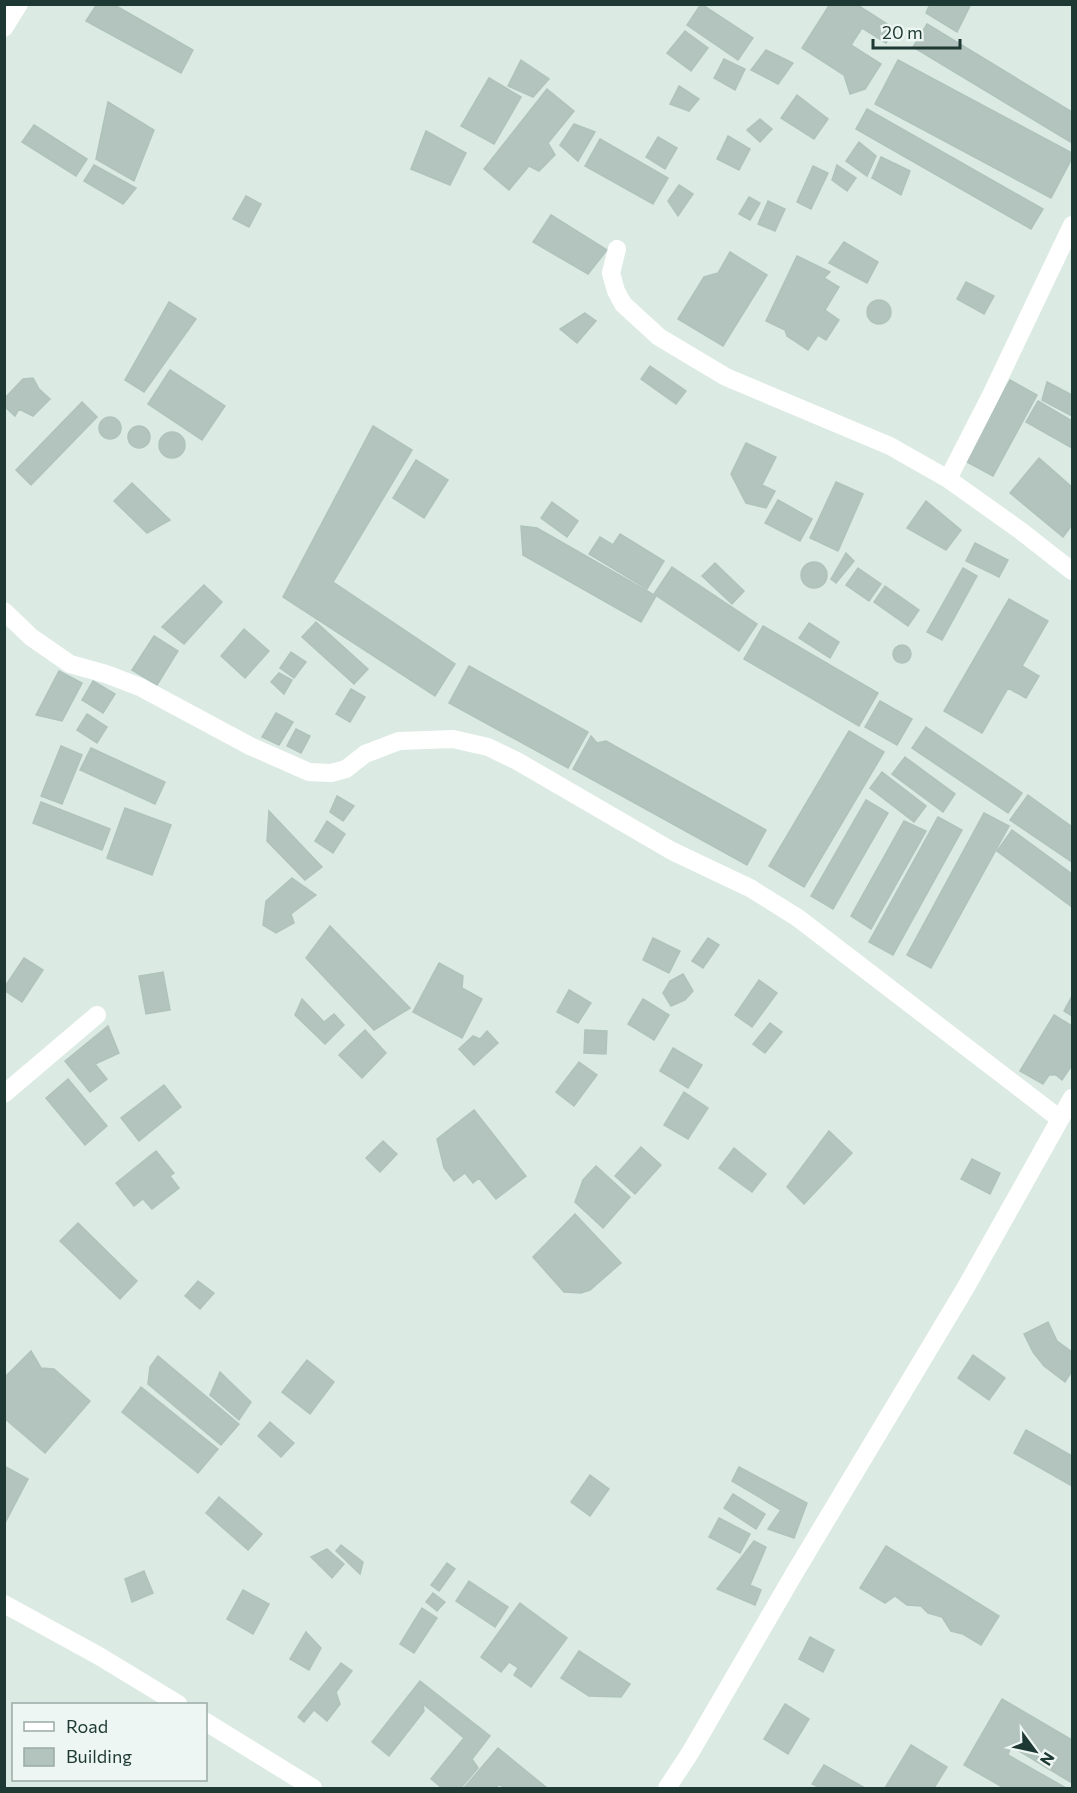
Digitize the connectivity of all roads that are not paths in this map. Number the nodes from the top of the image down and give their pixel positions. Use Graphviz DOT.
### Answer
graph roads {
  1 [pos="19,4"];
  2 [pos="4,28"];
  3 [pos="1072,225"];
  4 [pos="617,249"];
  5 [pos="948,479"];
  6 [pos="1072,571"];
  7 [pos="4,611"];
  8 [pos="97,1015"];
  9 [pos="4,1094"];
  10 [pos="1072,1098"];
  11 [pos="1060,1119"];
  12 [pos="4,1604"];
  13 [pos="176,1703"];
  14 [pos="207,1723"];
  15 [pos="313,1788"];
  16 [pos="668,1788"];
  1 -- 2 [label="street"];
  3 -- 5 [label="street"];
  4 -- 5 [label="street"];
  5 -- 6 [label="street"];
  7 -- 11 [label="street"];
  8 -- 9 [label="street"];
  10 -- 11 [label="street"];
  11 -- 16 [label="street"];
  12 -- 13 [label="street"];
  14 -- 15 [label="street"];
}
